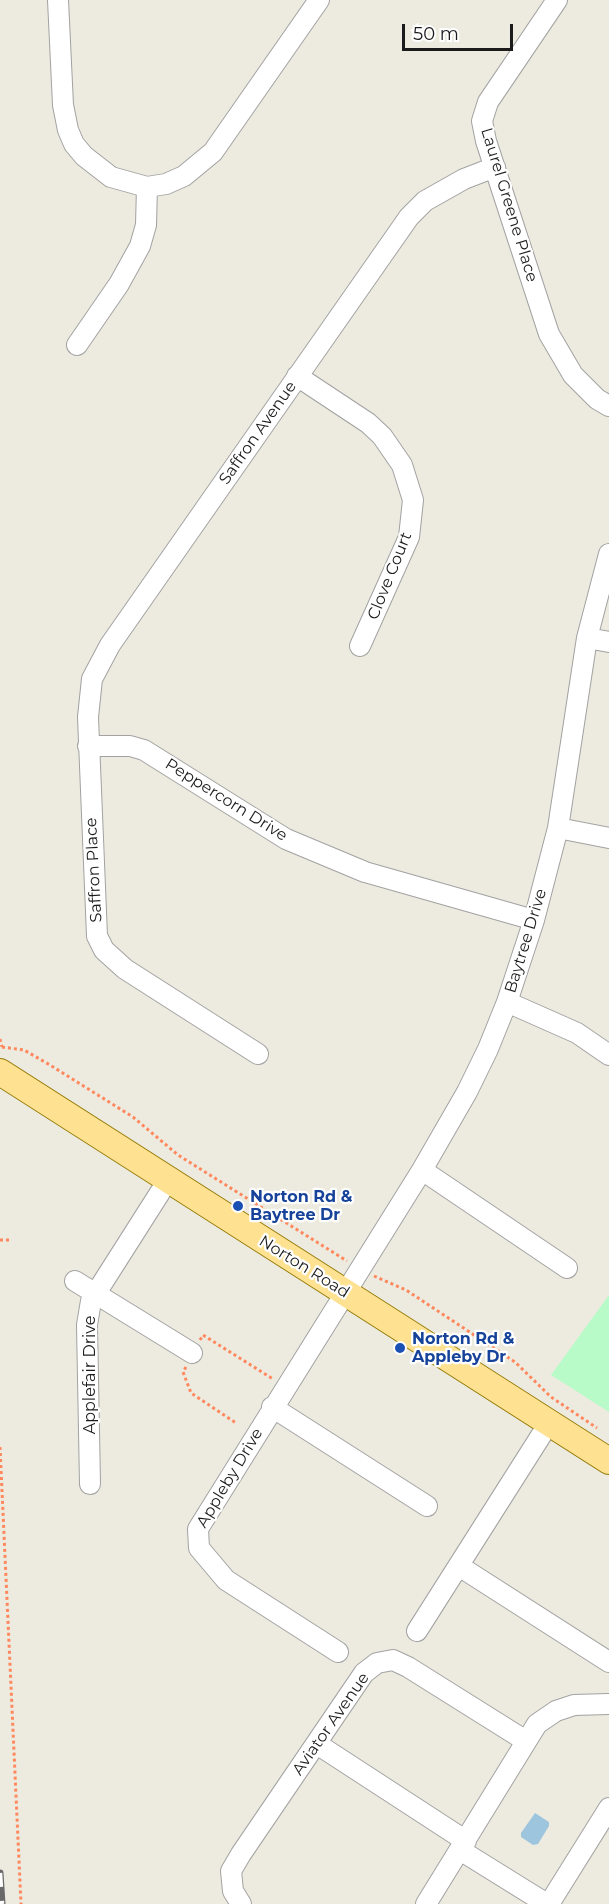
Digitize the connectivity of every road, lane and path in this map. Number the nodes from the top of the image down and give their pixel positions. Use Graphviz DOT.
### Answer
graph roads {
  1 [pos="58,0"];
  2 [pos="319,0"];
  3 [pos="557,0"];
  4 [pos="495,167"];
  5 [pos="147,187"];
  6 [pos="77,345"];
  7 [pos="297,376"];
  8 [pos="609,406"];
  9 [pos="609,554"];
  10 [pos="587,638"];
  11 [pos="609,642"];
  12 [pos="360,646"];
  13 [pos="88,746"];
  14 [pos="558,828"];
  15 [pos="609,838"];
  16 [pos="534,920"];
  17 [pos="507,1002"];
  18 [pos="0,1039"];
  19 [pos="0,1054"];
  20 [pos="258,1054"];
  21 [pos="609,1055"];
  22 [pos="1,1059"];
  23 [pos="422,1170"];
  24 [pos="168,1180"];
  25 [pos="0,1240"];
  26 [pos="9,1240"];
  27 [pos="361,1268"];
  28 [pos="567,1268"];
  29 [pos="75,1281"];
  30 [pos="95,1293"];
  31 [pos="345,1293"];
  32 [pos="203,1335"];
  33 [pos="192,1353"];
  34 [pos="183,1372"];
  35 [pos="285,1386"];
  36 [pos="272,1407"];
  37 [pos="236,1423"];
  38 [pos="549,1423"];
  39 [pos="599,1429"];
  40 [pos="0,1447"];
  41 [pos="609,1461"];
  42 [pos="90,1484"];
  43 [pos="427,1506"];
  44 [pos="459,1566"];
  45 [pos="417,1631"];
  46 [pos="338,1652"];
  47 [pos="609,1662"];
  48 [pos="609,1704"];
  49 [pos="526,1741"];
  50 [pos="317,1744"];
  51 [pos="609,1808"];
  52 [pos="463,1845"];
  53 [pos="21,1904"];
  54 [pos="241,1904"];
  55 [pos="426,1904"];
  56 [pos="548,1904"];
  1 -- 5 [label="street"];
  2 -- 5 [label="street"];
  3 -- 4 [label="street, Laurel Greene Place"];
  4 -- 7 [label="street, Saffron Avenue"];
  4 -- 8 [label="street, Laurel Greene Place"];
  5 -- 6 [label="street"];
  7 -- 12 [label="street, Clove Court"];
  7 -- 13 [label="street, Saffron Avenue"];
  9 -- 10 [label="street, Baytree Drive"];
  10 -- 11 [label="street"];
  10 -- 14 [label="street, Baytree Drive"];
  13 -- 16 [label="street, Peppercorn Drive"];
  13 -- 20 [label="street, Saffron Place"];
  14 -- 15 [label="street"];
  14 -- 16 [label="street, Baytree Drive"];
  16 -- 17 [label="street, Baytree Drive"];
  17 -- 21 [label="street"];
  17 -- 23 [label="street, Baytree Drive"];
  18 -- 22 [label="path"];
  19 -- 22 [label="path"];
  22 -- 24 [label="main road, Norton Road"];
  22 -- 27 [label="path"];
  23 -- 27 [label="street, Baytree Drive"];
  23 -- 28 [label="street"];
  24 -- 30 [label="street, Applefair Drive"];
  24 -- 31 [label="main road, Norton Road"];
  25 -- 26 [label="path"];
  27 -- 31 [label="street, Baytree Drive"];
  27 -- 39 [label="path"];
  29 -- 30 [label="street"];
  30 -- 33 [label="street"];
  30 -- 42 [label="street, Applefair Drive"];
  31 -- 35 [label="street, Appleby Drive"];
  31 -- 38 [label="main road, Norton Road"];
  32 -- 35 [label="path"];
  34 -- 37 [label="path"];
  35 -- 36 [label="street, Appleby Drive"];
  36 -- 43 [label="street"];
  36 -- 46 [label="street, Appleby Drive"];
  38 -- 41 [label="main road, Norton Road"];
  38 -- 44 [label="street"];
  40 -- 53 [label="path"];
  44 -- 45 [label="street"];
  44 -- 47 [label="street"];
  48 -- 49 [label="street"];
  49 -- 50 [label="street, Aviator Avenue"];
  49 -- 52 [label="street"];
  50 -- 52 [label="street"];
  50 -- 54 [label="street, Aviator Avenue"];
  51 -- 56 [label="street"];
  52 -- 55 [label="street"];
  52 -- 56 [label="street"];
}
